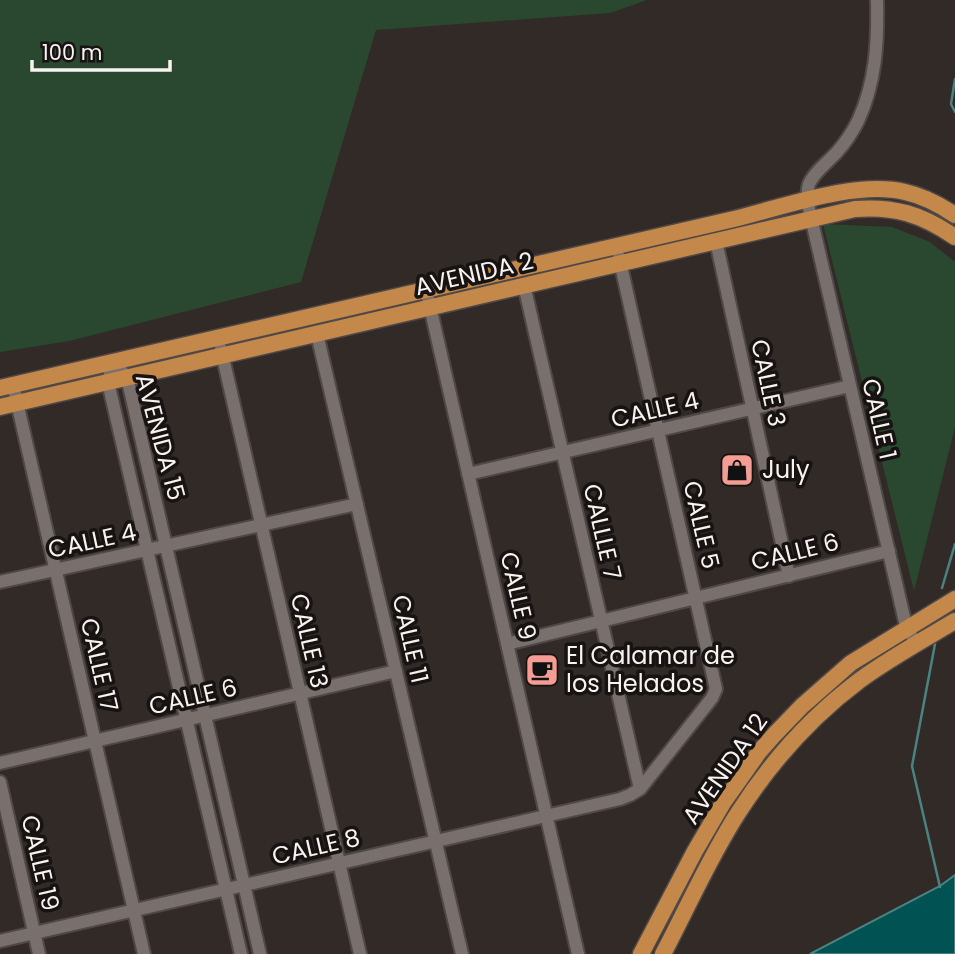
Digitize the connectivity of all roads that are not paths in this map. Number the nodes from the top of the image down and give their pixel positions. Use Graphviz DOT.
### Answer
graph roads {
  1 [pos="877,0"];
  2 [pos="807,200"];
  3 [pos="955,215"];
  4 [pos="812,219"];
  5 [pos="955,237"];
  6 [pos="716,241"];
  7 [pos="617,246"];
  8 [pos="621,263"];
  9 [pos="524,285"];
  10 [pos="426,289"];
  11 [pos="430,308"];
  12 [pos="317,334"];
  13 [pos="218,338"];
  14 [pos="222,356"];
  15 [pos="113,362"];
  16 [pos="127,377"];
  17 [pos="108,382"];
  18 [pos="850,386"];
  19 [pos="7,387"];
  20 [pos="17,403"];
  21 [pos="0,408"];
  22 [pos="752,409"];
  23 [pos="658,430"];
  24 [pos="562,453"];
  25 [pos="468,474"];
  26 [pos="357,504"];
  27 [pos="261,525"];
  28 [pos="166,546"];
  29 [pos="147,550"];
  30 [pos="889,551"];
  31 [pos="56,570"];
  32 [pos="789,576"];
  33 [pos="0,582"];
  34 [pos="696,598"];
  35 [pos="955,599"];
  36 [pos="601,621"];
  37 [pos="955,621"];
  38 [pos="908,628"];
  39 [pos="507,644"];
  40 [pos="916,645"];
  41 [pos="396,671"];
  42 [pos="300,694"];
  43 [pos="205,716"];
  44 [pos="187,720"];
  45 [pos="95,741"];
  46 [pos="0,763"];
  47 [pos="0,782"];
  48 [pos="640,789"];
  49 [pos="546,816"];
  50 [pos="436,841"];
  51 [pos="339,863"];
  52 [pos="244,885"];
  53 [pos="226,889"];
  54 [pos="134,910"];
  55 [pos="34,933"];
  56 [pos="0,941"];
  57 [pos="39,954"];
  58 [pos="144,954"];
  59 [pos="241,954"];
  60 [pos="260,954"];
  61 [pos="360,954"];
  62 [pos="462,954"];
  63 [pos="578,954"];
  64 [pos="641,954"];
  65 [pos="663,954"];
  1 -- 2 [label="street"];
  2 -- 3 [label="main road, AVENIDA 2"];
  2 -- 4 [label="street, CALLE 1"];
  2 -- 7 [label="main road, AVENIDA 2"];
  4 -- 5 [label="main road, AVENIDA 2"];
  4 -- 6 [label="main road, AVENIDA 2"];
  4 -- 18 [label="street, CALLE 1"];
  6 -- 8 [label="main road, AVENIDA 2"];
  6 -- 22 [label="street, CALLE 3"];
  7 -- 8 [label="street, CALLE 5"];
  7 -- 10 [label="main road, AVENIDA 2"];
  8 -- 9 [label="main road, AVENIDA 2"];
  8 -- 23 [label="street, CALLE 5"];
  9 -- 11 [label="main road, AVENIDA 2"];
  9 -- 24 [label="street, CALLLE 7"];
  10 -- 11 [label="street, CALLE 9"];
  10 -- 13 [label="main road, AVENIDA 2"];
  11 -- 12 [label="main road, AVENIDA 2"];
  11 -- 25 [label="street, CALLE 9"];
  12 -- 14 [label="main road, AVENIDA 2"];
  12 -- 26 [label="street, CALLE 11"];
  13 -- 14 [label="street, CALLE 13"];
  13 -- 15 [label="main road, AVENIDA 2"];
  14 -- 16 [label="main road, AVENIDA 2"];
  14 -- 27 [label="street, CALLE 13"];
  15 -- 16 [label="street, AVENIDA 15"];
  15 -- 17 [label="street, AVENIDA 15"];
  15 -- 19 [label="main road, AVENIDA 2"];
  16 -- 17 [label="main road, AVENIDA 2"];
  16 -- 28 [label="street, AVENIDA 15"];
  17 -- 20 [label="main road, AVENIDA 2"];
  17 -- 29 [label="street, AVENIDA 15"];
  18 -- 22 [label="street, CALLE 4"];
  18 -- 30 [label="street, CALLE 1"];
  19 -- 20 [label="street, CALLE 17"];
  20 -- 21 [label="main road, AVENIDA 2"];
  20 -- 31 [label="street, CALLE 17"];
  22 -- 23 [label="street, CALLE 4"];
  22 -- 32 [label="street, CALLE 3"];
  23 -- 24 [label="street, CALLE 4"];
  23 -- 34 [label="street, CALLE 5"];
  24 -- 25 [label="street, CALLE 4"];
  24 -- 36 [label="street, CALLLE 7"];
  25 -- 39 [label="street, CALLE 9"];
  26 -- 27 [label="street, CALLE 4"];
  26 -- 41 [label="street, CALLE 11"];
  27 -- 28 [label="street, CALLE 4"];
  27 -- 42 [label="street, CALLE 13"];
  28 -- 29 [label="street, CALLE 4"];
  28 -- 43 [label="street, AVENIDA 15"];
  29 -- 31 [label="street, CALLE 4"];
  29 -- 44 [label="street, AVENIDA 15"];
  30 -- 32 [label="street, CALLE 6"];
  30 -- 38 [label="street, CALLE 1"];
  31 -- 33 [label="street, CALLE 4"];
  31 -- 45 [label="street, CALLE 17"];
  32 -- 34 [label="street, CALLE 6"];
  34 -- 36 [label="street, CALLE 6"];
  34 -- 48 [label="street, CALLE 5"];
  35 -- 38 [label="main road, AVENIDA 12"];
  36 -- 39 [label="street, CALLE 6"];
  36 -- 48 [label="street, CALLLE 7"];
  37 -- 40 [label="main road, AVENIDA 12"];
  38 -- 40 [label="street, CALLE 1"];
  38 -- 64 [label="main road, AVENIDA 12"];
  39 -- 49 [label="street, CALLE 9"];
  40 -- 65 [label="main road, AVENIDA 12"];
  41 -- 42 [label="street, CALLE 6"];
  41 -- 50 [label="street, CALLE 11"];
  42 -- 43 [label="street, CALLE 6"];
  42 -- 51 [label="street, CALLE 13"];
  43 -- 44 [label="street, CALLE 6"];
  43 -- 52 [label="street, AVENIDA 15"];
  44 -- 45 [label="street, CALLE 6"];
  44 -- 53 [label="street, AVENIDA 15"];
  45 -- 46 [label="street, CALLE 6"];
  45 -- 54 [label="street, CALLE 17"];
  47 -- 55 [label="street, CALLE 19"];
  48 -- 49 [label="street, CALLE 8"];
  49 -- 50 [label="street, CALLE 8"];
  49 -- 63 [label="street, CALLE 9"];
  50 -- 51 [label="street, CALLE 8"];
  50 -- 62 [label="street, CALLE 11"];
  51 -- 52 [label="street, CALLE 8"];
  51 -- 61 [label="street, CALLE 13"];
  52 -- 53 [label="street, CALLE 8"];
  52 -- 60 [label="street, AVENIDA 15"];
  53 -- 54 [label="street, CALLE 8"];
  53 -- 59 [label="street, AVENIDA 15"];
  54 -- 55 [label="street, CALLE 8"];
  54 -- 58 [label="street, CALLE 17"];
  55 -- 56 [label="street, CALLE 8"];
  55 -- 57 [label="street, CALLE 19"];
}
